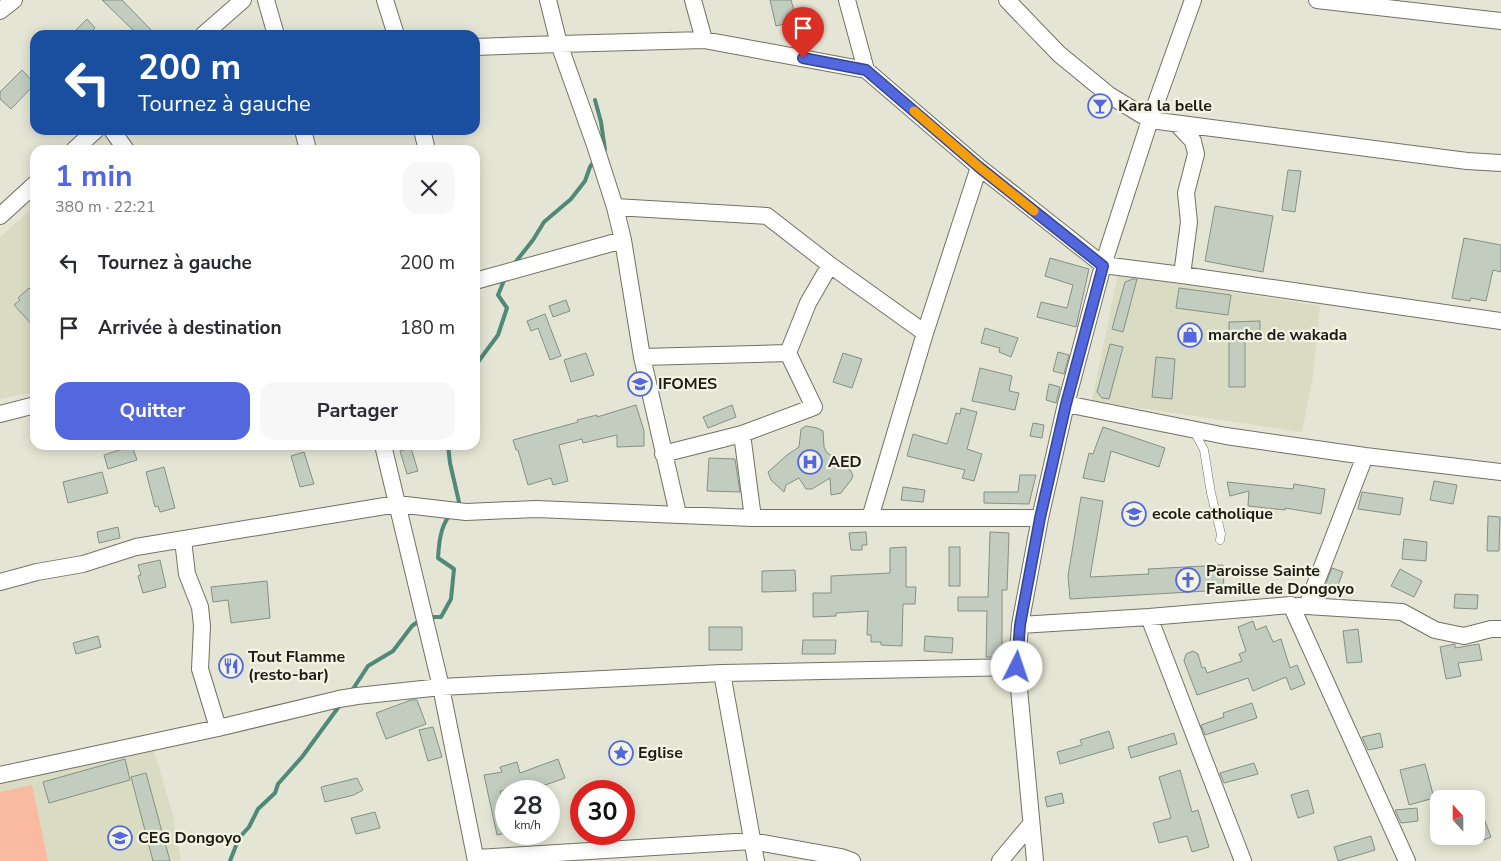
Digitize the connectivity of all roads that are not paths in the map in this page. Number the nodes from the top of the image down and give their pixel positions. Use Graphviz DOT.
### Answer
graph roads {
  1 [pos="14,0"];
  2 [pos="243,0"];
  3 [pos="266,0"];
  4 [pos="385,0"];
  5 [pos="548,0"];
  6 [pos="693,0"];
  7 [pos="847,0"];
  8 [pos="1007,0"];
  9 [pos="1193,0"];
  10 [pos="1317,0"];
  11 [pos="0,11"];
  12 [pos="1501,21"];
  13 [pos="210,30"];
  14 [pos="275,30"];
  15 [pos="394,30"];
  16 [pos="704,40"];
  17 [pos="559,44"];
  18 [pos="480,47"];
  19 [pos="866,70"];
  20 [pos="1150,120"];
  21 [pos="1177,124"];
  22 [pos="90,135"];
  23 [pos="80,145"];
  24 [pos="1501,163"];
  25 [pos="979,167"];
  26 [pos="30,189"];
  27 [pos="615,207"];
  28 [pos="0,216"];
  29 [pos="623,240"];
  30 [pos="830,265"];
  31 [pos="1103,266"];
  32 [pos="1182,275"];
  33 [pos="480,280"];
  34 [pos="1501,321"];
  35 [pos="925,333"];
  36 [pos="788,353"];
  37 [pos="642,357"];
  38 [pos="1066,404"];
  39 [pos="30,406"];
  40 [pos="0,414"];
  41 [pos="1193,429"];
  42 [pos="742,434"];
  43 [pos="384,450"];
  44 [pos="664,454"];
  45 [pos="1365,456"];
  46 [pos="1501,472"];
  47 [pos="397,504"];
  48 [pos="678,514"];
  49 [pos="753,518"];
  50 [pos="870,518"];
  51 [pos="1040,518"];
  52 [pos="183,540"];
  53 [pos="1220,540"];
  54 [pos="0,582"];
  55 [pos="1299,606"];
  56 [pos="1149,617"];
  57 [pos="1020,625"];
  58 [pos="1501,628"];
  59 [pos="1017,667"];
  60 [pos="722,673"];
  61 [pos="441,686"];
  62 [pos="218,728"];
  63 [pos="0,775"];
  64 [pos="1031,824"];
  65 [pos="752,842"];
  66 [pos="476,860"];
  67 [pos="756,861"];
  68 [pos="852,861"];
  69 [pos="1000,861"];
  70 [pos="1035,861"];
  71 [pos="1243,861"];
  72 [pos="1408,861"];
  1 -- 11 [label="street"];
  2 -- 13 [label="street"];
  3 -- 14 [label="street"];
  4 -- 15 [label="street"];
  5 -- 17 [label="street"];
  6 -- 16 [label="street"];
  7 -- 19 [label="street"];
  8 -- 20 [label="street"];
  9 -- 20 [label="street"];
  10 -- 12 [label="street"];
  16 -- 17 [label="street"];
  16 -- 19 [label="street"];
  17 -- 18 [label="street"];
  17 -- 27 [label="street"];
  19 -- 25 [label="street"];
  20 -- 21 [label="street"];
  20 -- 31 [label="street"];
  21 -- 24 [label="street"];
  21 -- 32 [label="street"];
  22 -- 23 [label="street"];
  25 -- 31 [label="street"];
  25 -- 35 [label="street"];
  26 -- 28 [label="street"];
  27 -- 29 [label="street"];
  27 -- 30 [label="street"];
  29 -- 33 [label="street"];
  29 -- 37 [label="street"];
  30 -- 35 [label="street"];
  30 -- 36 [label="street"];
  31 -- 32 [label="street"];
  31 -- 38 [label="street"];
  32 -- 34 [label="street"];
  35 -- 50 [label="street"];
  36 -- 37 [label="street"];
  36 -- 42 [label="street"];
  37 -- 44 [label="street"];
  38 -- 41 [label="street"];
  38 -- 51 [label="street"];
  39 -- 40 [label="street"];
  41 -- 45 [label="street"];
  41 -- 53 [label="lane"];
  42 -- 44 [label="street"];
  42 -- 49 [label="street"];
  43 -- 47 [label="street"];
  44 -- 48 [label="street"];
  45 -- 46 [label="street"];
  45 -- 55 [label="street"];
  47 -- 48 [label="street"];
  47 -- 52 [label="street"];
  47 -- 61 [label="street"];
  48 -- 49 [label="street"];
  49 -- 50 [label="street"];
  50 -- 51 [label="street"];
  51 -- 57 [label="street"];
  52 -- 54 [label="street"];
  52 -- 62 [label="street"];
  55 -- 56 [label="street"];
  55 -- 58 [label="street"];
  55 -- 72 [label="street"];
  56 -- 57 [label="street"];
  56 -- 71 [label="street"];
  57 -- 59 [label="street"];
  59 -- 60 [label="street"];
  59 -- 64 [label="street"];
  60 -- 61 [label="street"];
  60 -- 65 [label="street"];
  61 -- 62 [label="street"];
  61 -- 66 [label="street"];
  62 -- 63 [label="street"];
  64 -- 69 [label="street"];
  64 -- 70 [label="street"];
  65 -- 66 [label="street"];
  65 -- 67 [label="street"];
  65 -- 68 [label="street"];
}
